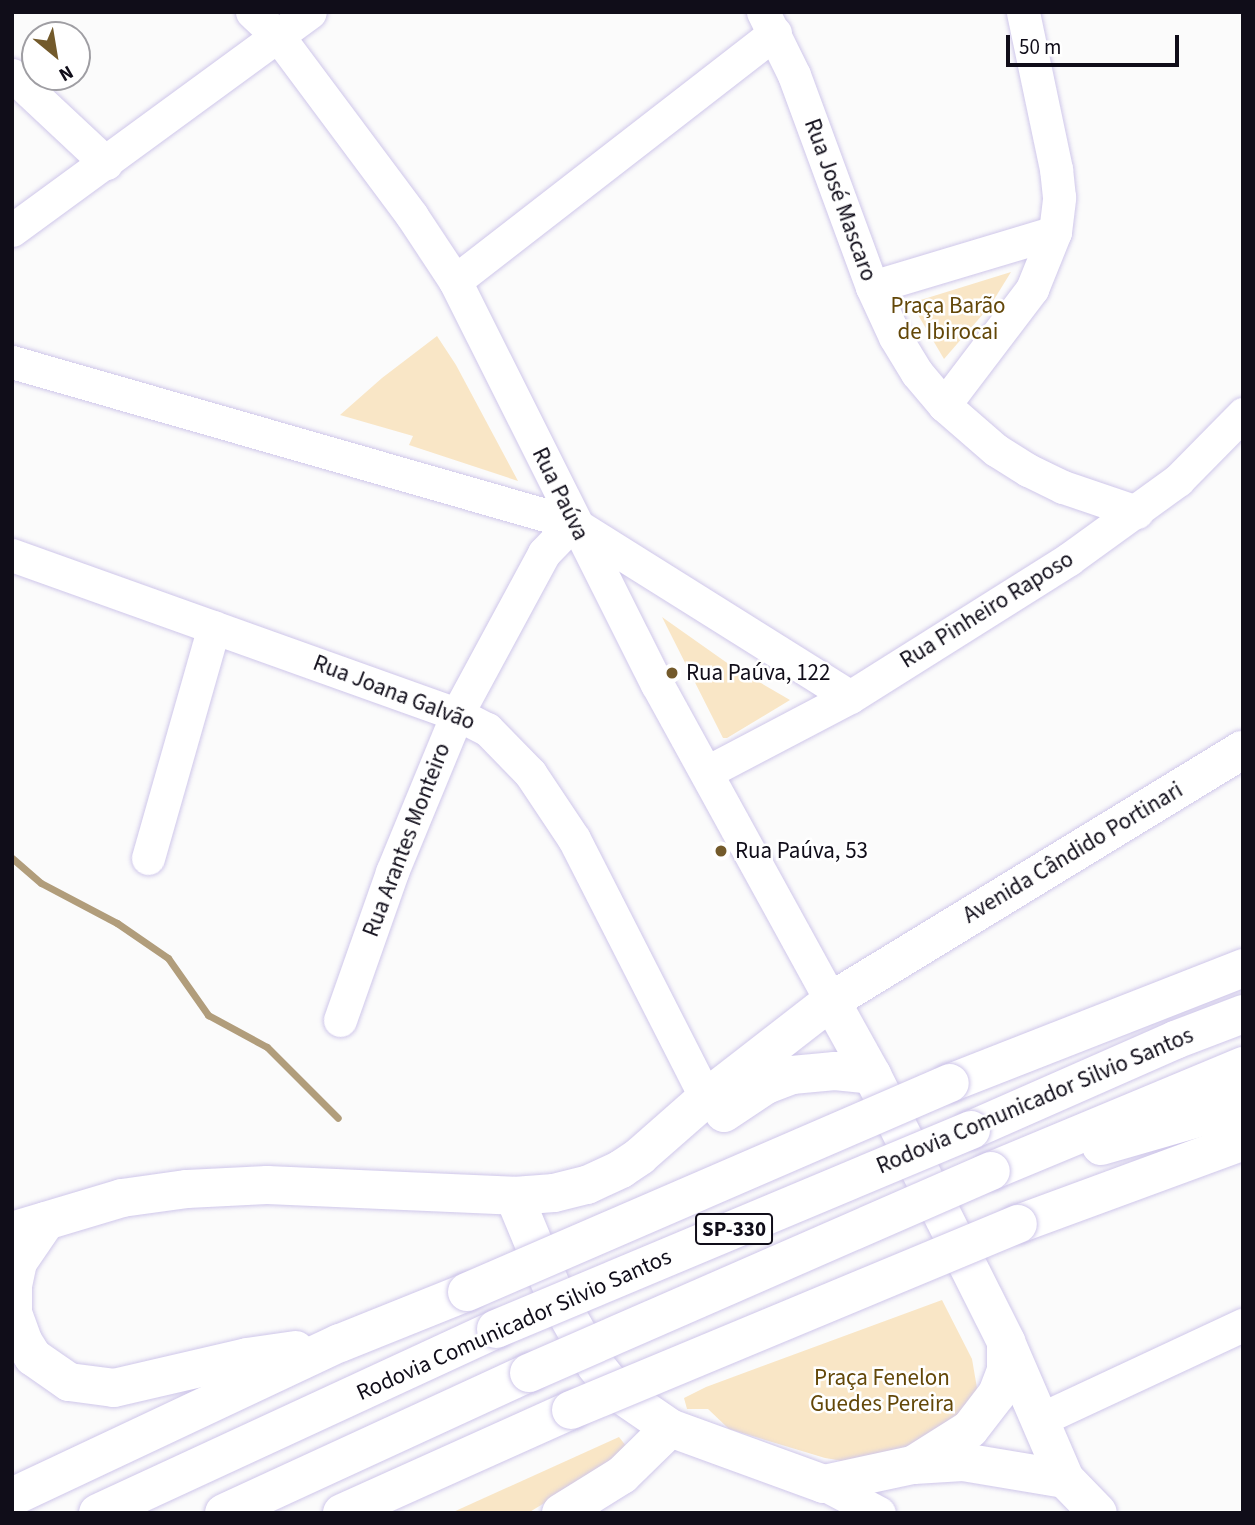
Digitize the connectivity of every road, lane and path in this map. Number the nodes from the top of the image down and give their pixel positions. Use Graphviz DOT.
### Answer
graph roads {
  1 [pos="252,12"];
  2 [pos="310,12"];
  3 [pos="1023,12"];
  4 [pos="769,23"];
  5 [pos="278,36"];
  6 [pos="12,75"];
  7 [pos="106,163"];
  8 [pos="12,230"];
  9 [pos="1055,232"];
  10 [pos="454,281"];
  11 [pos="872,287"];
  12 [pos="12,362"];
  13 [pos="944,405"];
  14 [pos="1243,414"];
  15 [pos="1138,512"];
  16 [pos="573,523"];
  17 [pos="12,555"];
  18 [pos="214,627"];
  19 [pos="850,698"];
  20 [pos="457,713"];
  21 [pos="1243,750"];
  22 [pos="707,772"];
  23 [pos="148,858"];
  24 [pos="904,955"];
  25 [pos="1243,968"];
  26 [pos="831,1001"];
  27 [pos="1243,1014"];
  28 [pos="340,1020"];
  29 [pos="1243,1066"];
  30 [pos="872,1075"];
  31 [pos="706,1098"];
  32 [pos="1243,1105"];
  33 [pos="1243,1141"];
  34 [pos="639,1156"];
  35 [pos="997,1169"];
  36 [pos="514,1196"];
  37 [pos="29,1226"];
  38 [pos="1243,1325"];
  39 [pos="1006,1342"];
  40 [pos="340,1343"];
  41 [pos="1041,1419"];
  42 [pos="670,1428"];
  43 [pos="913,1465"];
  44 [pos="1065,1479"];
  45 [pos="824,1484"];
  46 [pos="12,1497"];
  47 [pos="98,1513"];
  48 [pos="225,1513"];
  49 [pos="342,1513"];
  50 [pos="561,1513"];
  51 [pos="879,1513"];
  52 [pos="1098,1513"];
  1 -- 5 [label="street, Rua Paúva"];
  2 -- 5 [label="street"];
  3 -- 9 [label="street"];
  4 -- 10 [label="street"];
  4 -- 11 [label="street, Rua José Mascaro"];
  5 -- 7 [label="street"];
  5 -- 10 [label="street, Rua Paúva"];
  6 -- 7 [label="street"];
  7 -- 8 [label="street"];
  9 -- 11 [label="street"];
  9 -- 13 [label="street"];
  10 -- 16 [label="street, Rua Paúva"];
  11 -- 13 [label="street, Rua José Mascaro"];
  12 -- 16 [label="street"];
  13 -- 15 [label="street, Rua José Mascaro"];
  14 -- 15 [label="street, Rua Pinheiro Raposo"];
  15 -- 19 [label="street, Rua Pinheiro Raposo"];
  16 -- 19 [label="street"];
  16 -- 20 [label="street, Rua Arantes Monteiro"];
  16 -- 22 [label="street, Rua Paúva"];
  17 -- 18 [label="street, Rua Joana Galvão"];
  18 -- 20 [label="street, Rua Joana Galvão"];
  18 -- 23 [label="street"];
  19 -- 22 [label="street, Rua Pinheiro Raposo"];
  20 -- 28 [label="street, Rua Arantes Monteiro"];
  20 -- 31 [label="street, Rua Joana Galvão"];
  21 -- 24 [label="main road, Avenida Cândido Portinari"];
  22 -- 26 [label="street, Rua Paúva"];
  24 -- 26 [label="main road, Avenida Cândido Portinari"];
  24 -- 30 [label="main road, Avenida Cândido Portinari"];
  25 -- 40 [label="main road, bridge"];
  26 -- 30 [label="main road"];
  26 -- 31 [label="main road, Avenida Cândido Portinari"];
  27 -- 47 [label="main road, Rodovia Comunicador Silvio Santos / SP-330, bridge"];
  29 -- 35 [label="main road, Rodovia Comunicador Silvio Santos / SP-330"];
  30 -- 34 [label="main road, Avenida Cândido Portinari"];
  30 -- 39 [label="main road"];
  31 -- 34 [label="main road, Avenida Cândido Portinari"];
  32 -- 35 [label="main road"];
  33 -- 49 [label="main road, bridge"];
  34 -- 36 [label="main road, Avenida Cândido Portinari"];
  35 -- 48 [label="main road, Rodovia Comunicador Silvio Santos / SP-330, bridge"];
  36 -- 37 [label="main road, Avenida Cândido Portinari"];
  36 -- 42 [label="main road"];
  37 -- 40 [label="main road"];
  38 -- 41 [label="street"];
  39 -- 41 [label="main road"];
  39 -- 43 [label="main road"];
  40 -- 46 [label="main road"];
  41 -- 44 [label="main road"];
  42 -- 45 [label="main road"];
  42 -- 50 [label="main road"];
  43 -- 44 [label="main road"];
  43 -- 45 [label="main road"];
  44 -- 52 [label="main road"];
  45 -- 51 [label="street"];
}
